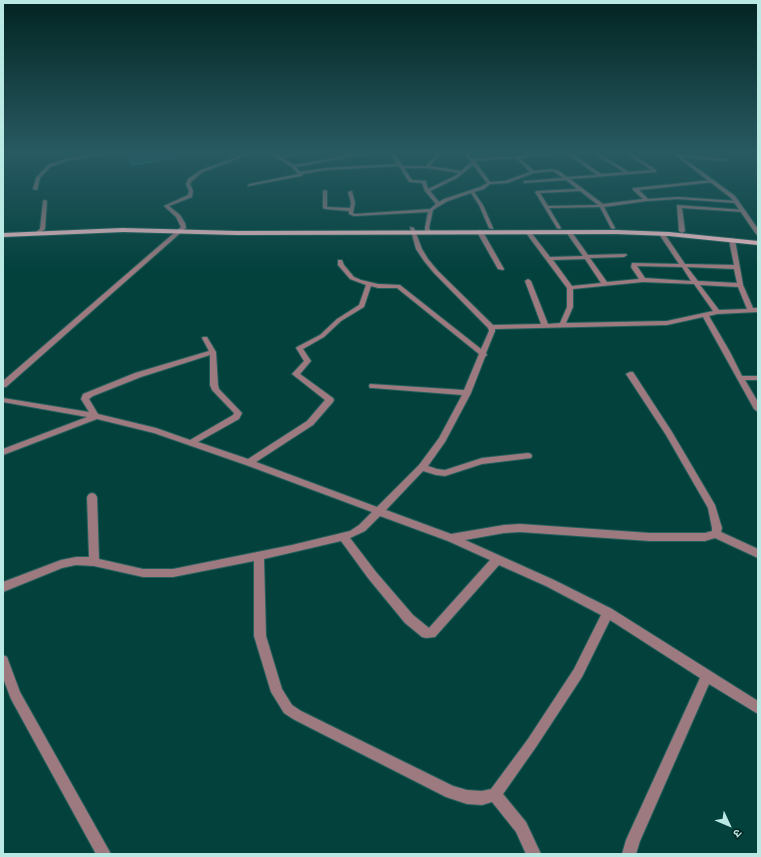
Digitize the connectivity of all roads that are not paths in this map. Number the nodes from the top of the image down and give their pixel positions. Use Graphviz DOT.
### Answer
graph roads {
  1 [pos="325,191"];
  2 [pos="191,192"];
  3 [pos="350,192"];
  4 [pos="427,192"];
  5 [pos="472,192"];
  6 [pos="537,192"];
  7 [pos="584,192"];
  8 [pos="638,192"];
  9 [pos="727,192"];
  10 [pos="678,198"];
  11 [pos="647,200"];
  12 [pos="45,201"];
  13 [pos="737,202"];
  14 [pos="438,203"];
  15 [pos="601,205"];
  16 [pos="679,206"];
  17 [pos="546,207"];
  18 [pos="351,210"];
  19 [pos="431,210"];
  20 [pos="744,211"];
  21 [pos="491,228"];
  22 [pos="559,228"];
  23 [pos="613,228"];
  24 [pos="182,229"];
  25 [pos="412,230"];
  26 [pos="427,230"];
  27 [pos="3,231"];
  28 [pos="40,231"];
  29 [pos="682,231"];
  30 [pos="480,232"];
  31 [pos="528,232"];
  32 [pos="569,232"];
  33 [pos="758,233"];
  34 [pos="662,234"];
  35 [pos="3,235"];
  36 [pos="758,239"];
  37 [pos="732,240"];
  38 [pos="758,243"];
  39 [pos="624,255"];
  40 [pos="587,257"];
  41 [pos="549,258"];
  42 [pos="340,261"];
  43 [pos="683,265"];
  44 [pos="736,267"];
  45 [pos="501,268"];
  46 [pos="643,280"];
  47 [pos="528,281"];
  48 [pos="697,283"];
  49 [pos="369,284"];
  50 [pos="605,284"];
  51 [pos="740,285"];
  52 [pos="570,288"];
  53 [pos="754,310"];
  54 [pos="718,312"];
  55 [pos="705,315"];
  56 [pos="563,324"];
  57 [pos="545,325"];
  58 [pos="491,327"];
  59 [pos="204,338"];
  60 [pos="213,352"];
  61 [pos="484,354"];
  62 [pos="630,374"];
  63 [pos="740,378"];
  64 [pos="758,378"];
  65 [pos="3,385"];
  66 [pos="374,386"];
  67 [pos="467,393"];
  68 [pos="3,400"];
  69 [pos="758,409"];
  70 [pos="96,416"];
  71 [pos="190,443"];
  72 [pos="3,452"];
  73 [pos="528,456"];
  74 [pos="249,463"];
  75 [pos="422,467"];
  76 [pos="92,497"];
  77 [pos="380,511"];
  78 [pos="716,534"];
  79 [pos="343,536"];
  80 [pos="451,538"];
  81 [pos="758,554"];
  82 [pos="259,557"];
  83 [pos="497,560"];
  84 [pos="94,562"];
  85 [pos="3,587"];
  86 [pos="608,613"];
  87 [pos="3,661"];
  88 [pos="707,676"];
  89 [pos="758,708"];
  90 [pos="495,794"];
  91 [pos="104,854"];
  92 [pos="534,854"];
  93 [pos="629,854"];
  1 -- 18 [label="street"];
  2 -- 24 [label="street"];
  3 -- 18 [label="street"];
  4 -- 14 [label="street"];
  5 -- 14 [label="street"];
  5 -- 21 [label="street"];
  6 -- 17 [label="street"];
  7 -- 15 [label="street"];
  8 -- 11 [label="street"];
  9 -- 13 [label="street"];
  10 -- 11 [label="street"];
  10 -- 13 [label="street"];
  10 -- 16 [label="street"];
  11 -- 15 [label="street"];
  12 -- 28 [label="street"];
  13 -- 20 [label="street"];
  14 -- 19 [label="street"];
  15 -- 17 [label="street"];
  15 -- 23 [label="street"];
  16 -- 20 [label="street"];
  16 -- 29 [label="street"];
  17 -- 22 [label="street"];
  18 -- 19 [label="street"];
  19 -- 26 [label="street"];
  20 -- 33 [label="street"];
  21 -- 22 [label="main road"];
  21 -- 26 [label="main road"];
  22 -- 23 [label="main road"];
  23 -- 29 [label="main road"];
  24 -- 25 [label="main road"];
  24 -- 28 [label="main road"];
  24 -- 65 [label="street"];
  25 -- 26 [label="main road"];
  25 -- 58 [label="street"];
  26 -- 30 [label="main road"];
  27 -- 28 [label="main road"];
  28 -- 35 [label="main road"];
  29 -- 36 [label="main road"];
  30 -- 31 [label="main road"];
  30 -- 45 [label="street"];
  31 -- 32 [label="main road"];
  31 -- 41 [label="street"];
  32 -- 34 [label="main road"];
  32 -- 40 [label="street"];
  34 -- 37 [label="main road"];
  34 -- 43 [label="street"];
  37 -- 38 [label="main road"];
  37 -- 44 [label="street"];
  39 -- 40 [label="street"];
  40 -- 41 [label="street"];
  40 -- 50 [label="street"];
  41 -- 52 [label="street"];
  42 -- 49 [label="street"];
  43 -- 44 [label="street"];
  43 -- 46 [label="street"];
  43 -- 48 [label="street"];
  44 -- 51 [label="street"];
  46 -- 48 [label="street"];
  46 -- 50 [label="street"];
  47 -- 57 [label="street"];
  48 -- 51 [label="street"];
  48 -- 54 [label="street"];
  49 -- 61 [label="street"];
  49 -- 74 [label="street"];
  50 -- 52 [label="street"];
  51 -- 53 [label="street"];
  52 -- 56 [label="street"];
  53 -- 54 [label="street"];
  54 -- 55 [label="street"];
  55 -- 56 [label="street"];
  55 -- 63 [label="street"];
  56 -- 57 [label="street"];
  57 -- 58 [label="street"];
  58 -- 61 [label="street"];
  59 -- 60 [label="street"];
  60 -- 70 [label="street"];
  60 -- 71 [label="street"];
  61 -- 67 [label="street"];
  62 -- 78 [label="street"];
  63 -- 64 [label="street"];
  63 -- 69 [label="street"];
  66 -- 67 [label="street"];
  67 -- 75 [label="street"];
  68 -- 70 [label="street"];
  70 -- 71 [label="street"];
  70 -- 72 [label="street"];
  71 -- 74 [label="street"];
  73 -- 75 [label="street"];
  74 -- 77 [label="street"];
  75 -- 77 [label="street"];
  76 -- 84 [label="street"];
  77 -- 79 [label="street"];
  77 -- 80 [label="street"];
  78 -- 80 [label="street"];
  78 -- 81 [label="street"];
  79 -- 82 [label="street"];
  79 -- 83 [label="street"];
  80 -- 83 [label="street"];
  82 -- 84 [label="street"];
  82 -- 90 [label="street"];
  83 -- 86 [label="street"];
  84 -- 85 [label="street"];
  86 -- 88 [label="street"];
  86 -- 90 [label="street"];
  87 -- 91 [label="street"];
  88 -- 89 [label="street"];
  88 -- 93 [label="street"];
  90 -- 92 [label="street"];
}
